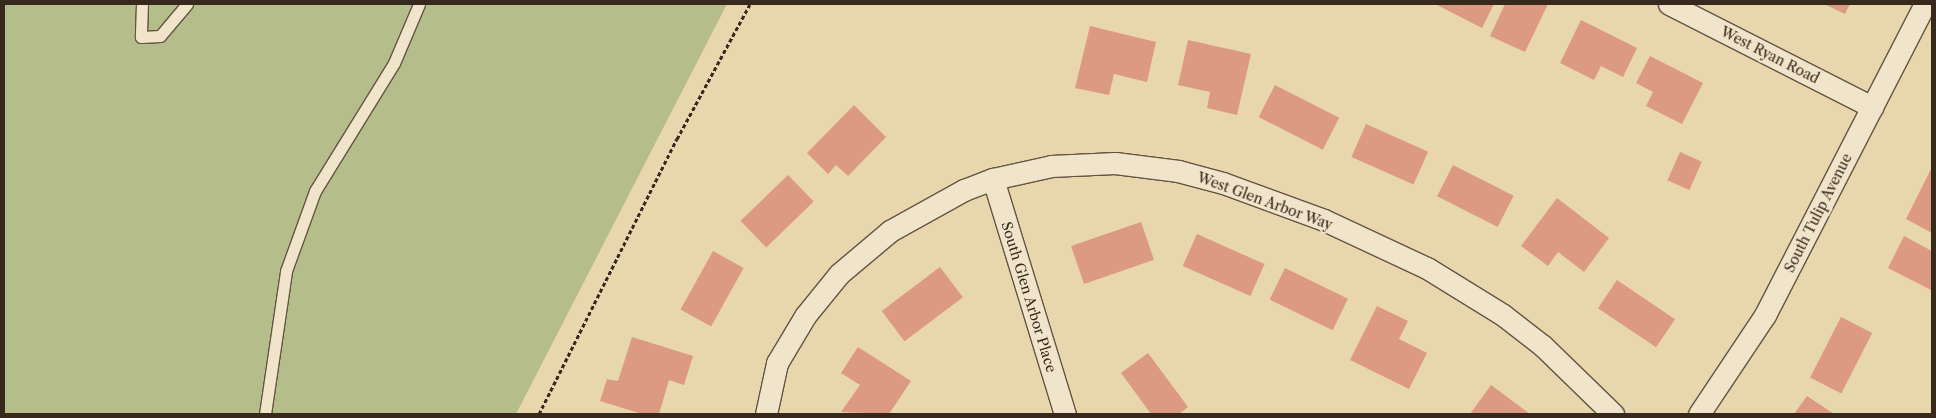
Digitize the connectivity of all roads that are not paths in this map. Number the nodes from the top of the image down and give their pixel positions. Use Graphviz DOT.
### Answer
graph roads {
  1 [pos="142,4"];
  2 [pos="187,4"];
  3 [pos="419,4"];
  4 [pos="1668,4"];
  5 [pos="1925,4"];
  6 [pos="1872,107"];
  7 [pos="993,179"];
  8 [pos="265,414"];
  9 [pos="766,414"];
  10 [pos="1065,414"];
  11 [pos="1614,414"];
  12 [pos="1699,414"];
  1 -- 2 [label="lane"];
  3 -- 8 [label="lane"];
  4 -- 6 [label="street, West Ryan Road"];
  5 -- 6 [label="street, South Tulip Avenue"];
  6 -- 12 [label="street, South Tulip Avenue"];
  7 -- 9 [label="street, West Glen Arbor Way"];
  7 -- 10 [label="street, South Glen Arbor Place"];
  7 -- 11 [label="street, West Glen Arbor Way"];
}
